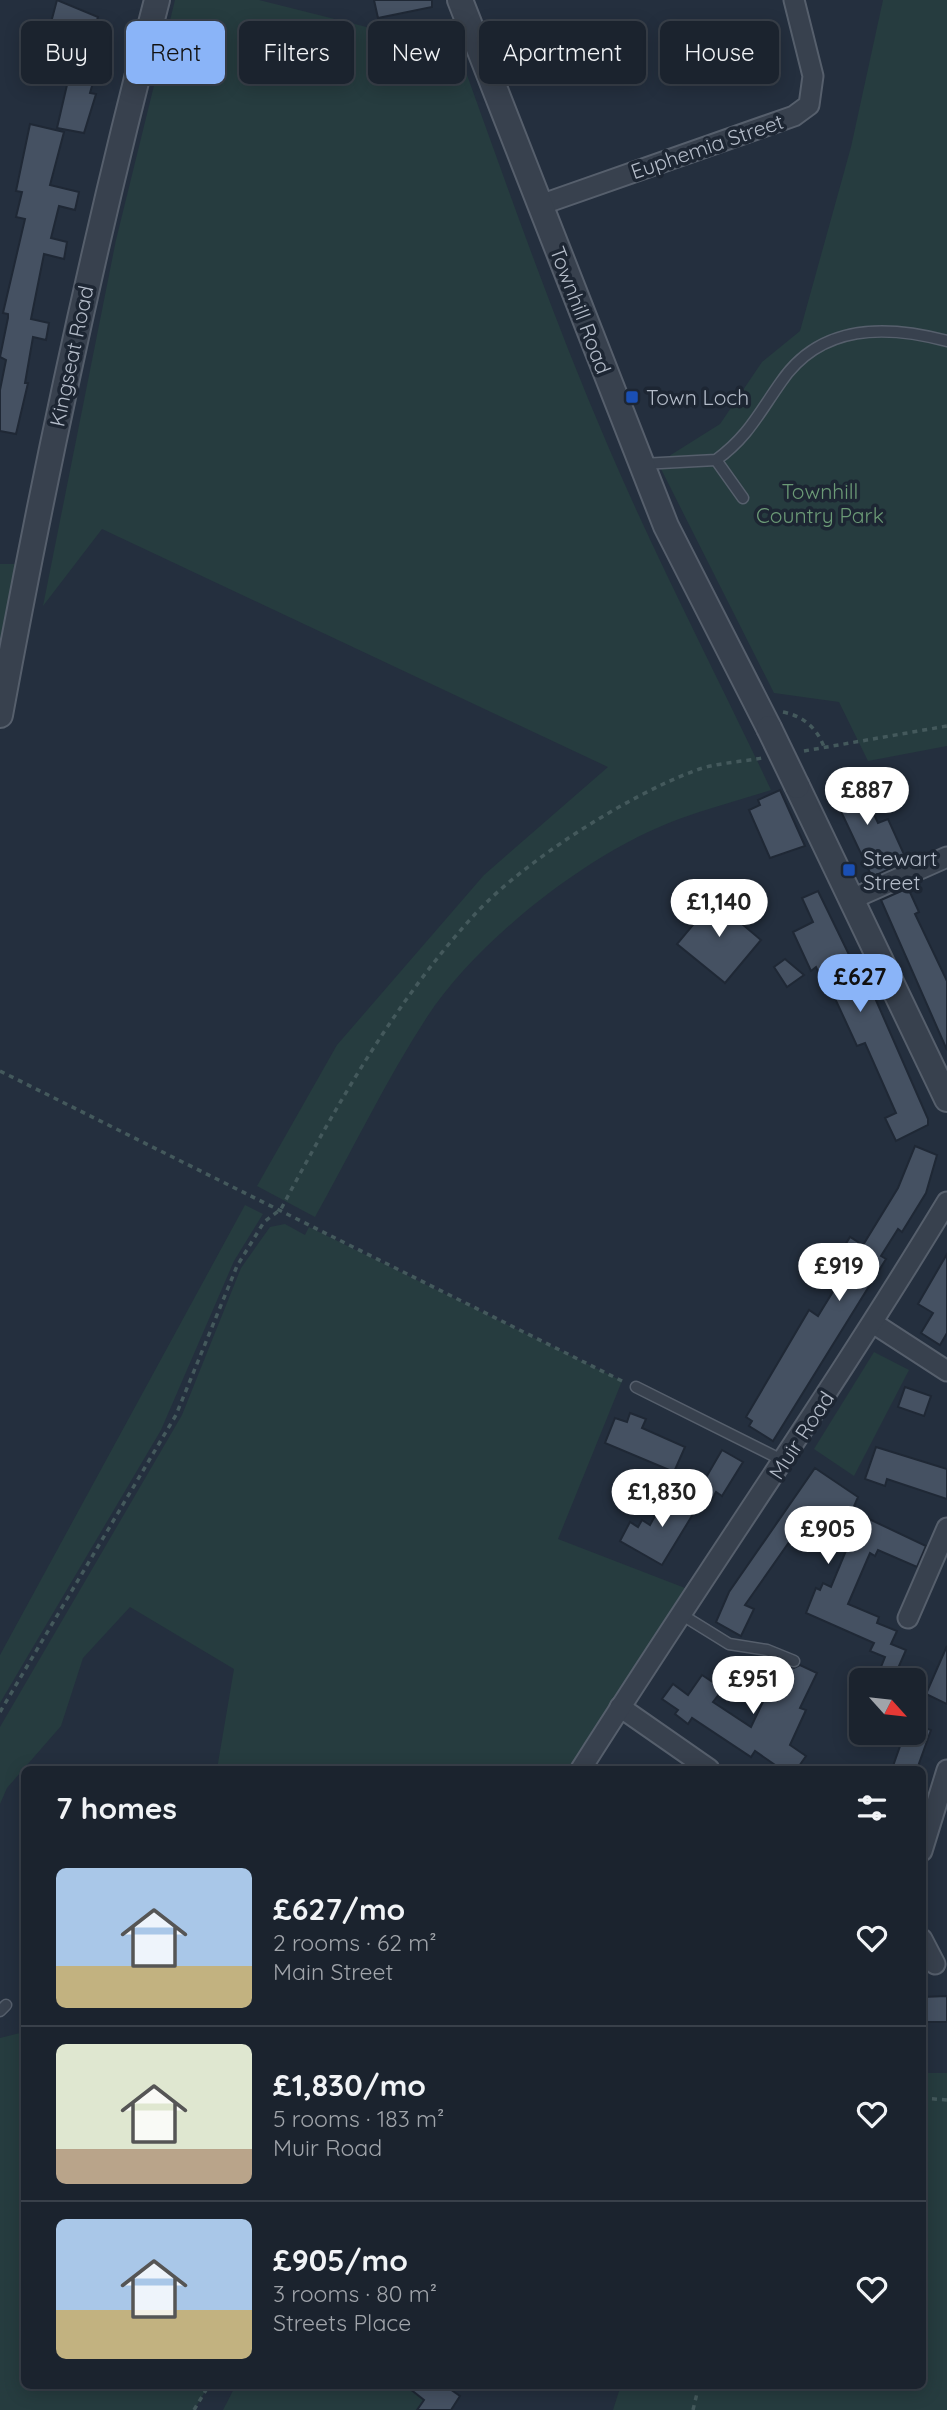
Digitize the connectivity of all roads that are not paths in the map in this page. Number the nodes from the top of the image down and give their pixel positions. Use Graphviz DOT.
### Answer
graph roads {
  1 [pos="157,0"];
  2 [pos="460,0"];
  3 [pos="794,0"];
  4 [pos="540,205"];
  5 [pos="947,341"];
  6 [pos="716,460"];
  7 [pos="641,464"];
  8 [pos="743,498"];
  9 [pos="0,715"];
  10 [pos="947,857"];
  11 [pos="852,899"];
  12 [pos="947,1099"];
  13 [pos="947,1202"];
  14 [pos="873,1323"];
  15 [pos="947,1371"];
  16 [pos="636,1387"];
  17 [pos="784,1461"];
  18 [pos="947,1528"];
  19 [pos="679,1613"];
  20 [pos="908,1618"];
  21 [pos="794,1661"];
  22 [pos="620,1707"];
  23 [pos="583,1766"];
  24 [pos="705,1766"];
  25 [pos="947,1770"];
  26 [pos="926,1838"];
  27 [pos="926,1947"];
  28 [pos="935,1965"];
  1 -- 9 [label="street, Kingseat Road"];
  2 -- 4 [label="street, Townhill Road"];
  3 -- 4 [label="street, Euphemia Street"];
  4 -- 7 [label="street, Townhill Road"];
  5 -- 6 [label="lane"];
  6 -- 7 [label="lane"];
  6 -- 8 [label="lane"];
  7 -- 11 [label="street, Townhill Road, bridge"];
  10 -- 11 [label="street"];
  11 -- 12 [label="street, Townhill Road"];
  13 -- 14 [label="street, Muir Road"];
  14 -- 15 [label="street"];
  14 -- 17 [label="street, Muir Road"];
  16 -- 17 [label="lane"];
  17 -- 19 [label="street, Muir Road"];
  18 -- 20 [label="street"];
  19 -- 21 [label="lane"];
  19 -- 22 [label="street, Muir Road"];
  22 -- 23 [label="street, Muir Road"];
  22 -- 24 [label="street"];
  25 -- 26 [label="street"];
  27 -- 28 [label="street"];
}
